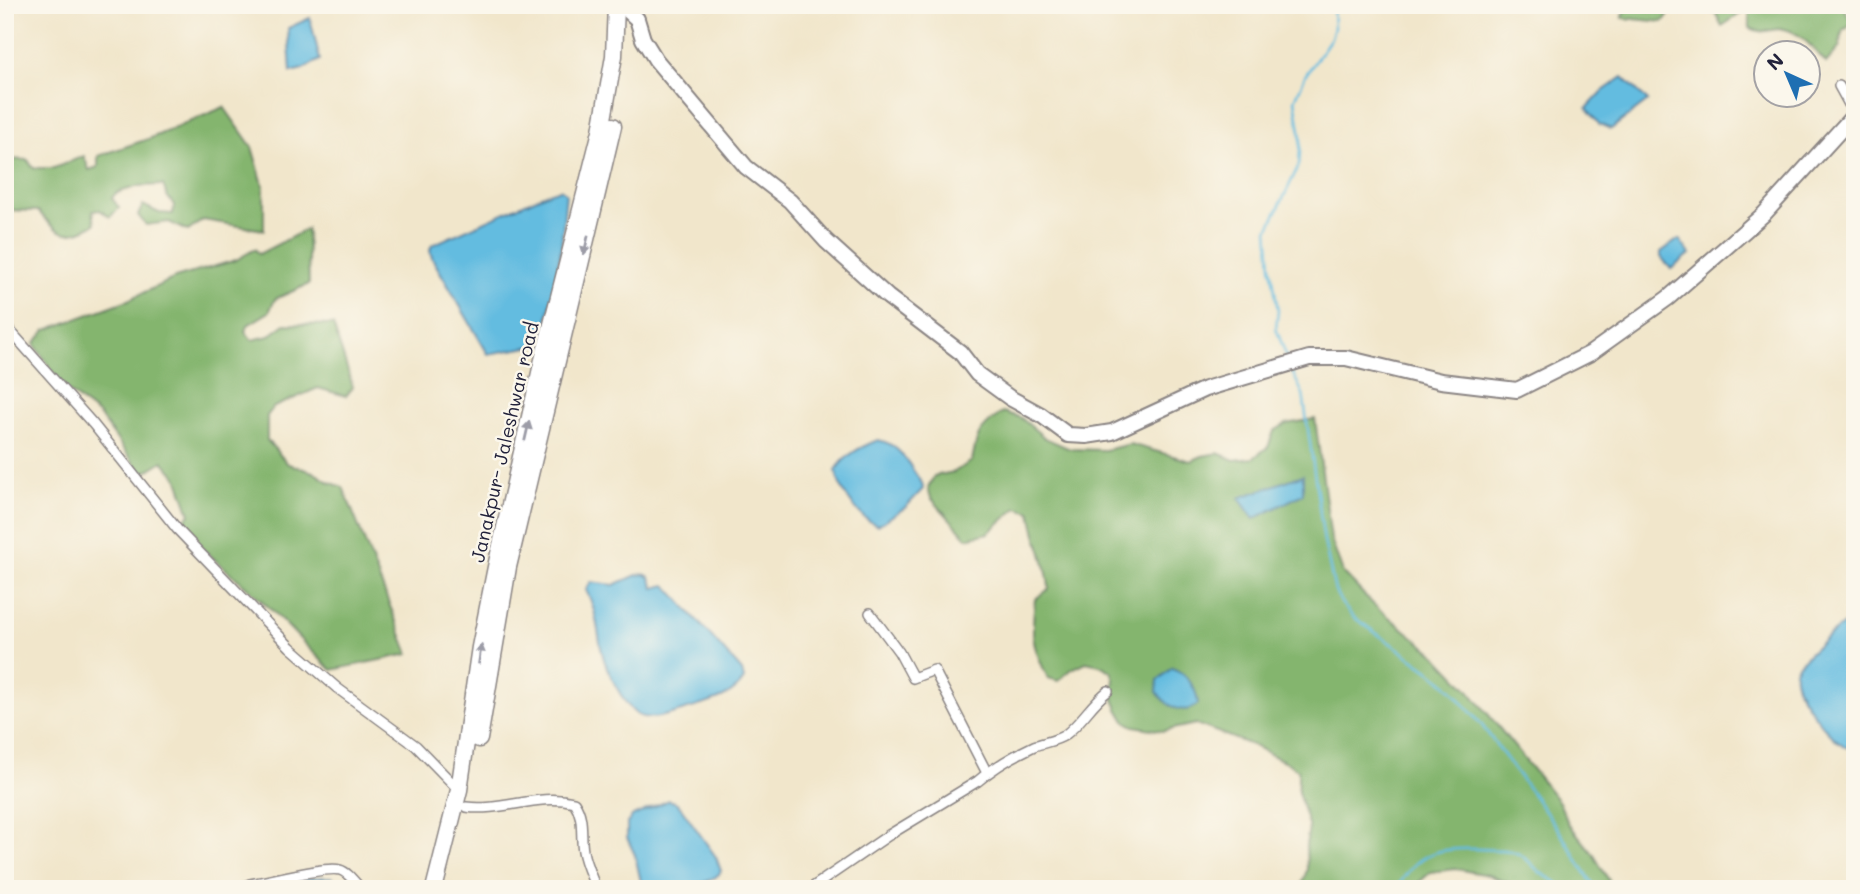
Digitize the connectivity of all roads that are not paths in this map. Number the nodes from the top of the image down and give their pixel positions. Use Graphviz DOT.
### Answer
graph roads {
  1 [pos="621,7"];
  2 [pos="1839,86"];
  3 [pos="1855,114"];
  4 [pos="5,325"];
  5 [pos="870,613"];
  6 [pos="1108,691"];
  7 [pos="988,772"];
  8 [pos="459,790"];
  9 [pos="466,807"];
  10 [pos="239,889"];
  11 [pos="361,889"];
  12 [pos="434,889"];
  13 [pos="446,889"];
  14 [pos="597,889"];
  15 [pos="810,889"];
  1 -- 3 [label="main road"];
  8 -- 1 [label="highway, Janakpur- Jaleshwar road, one-way"];
  1 -- 9 [label="highway, Janakpur- Jaleshwar road, one-way"];
  2 -- 3 [label="street"];
  4 -- 8 [label="street"];
  5 -- 7 [label="street"];
  6 -- 7 [label="street"];
  7 -- 15 [label="street"];
  8 -- 12 [label="highway, Janakpur- Jaleshwar road"];
  9 -- 13 [label="highway, Janakpur- Jaleshwar road"];
  9 -- 14 [label="street"];
  10 -- 11 [label="street"];
}
